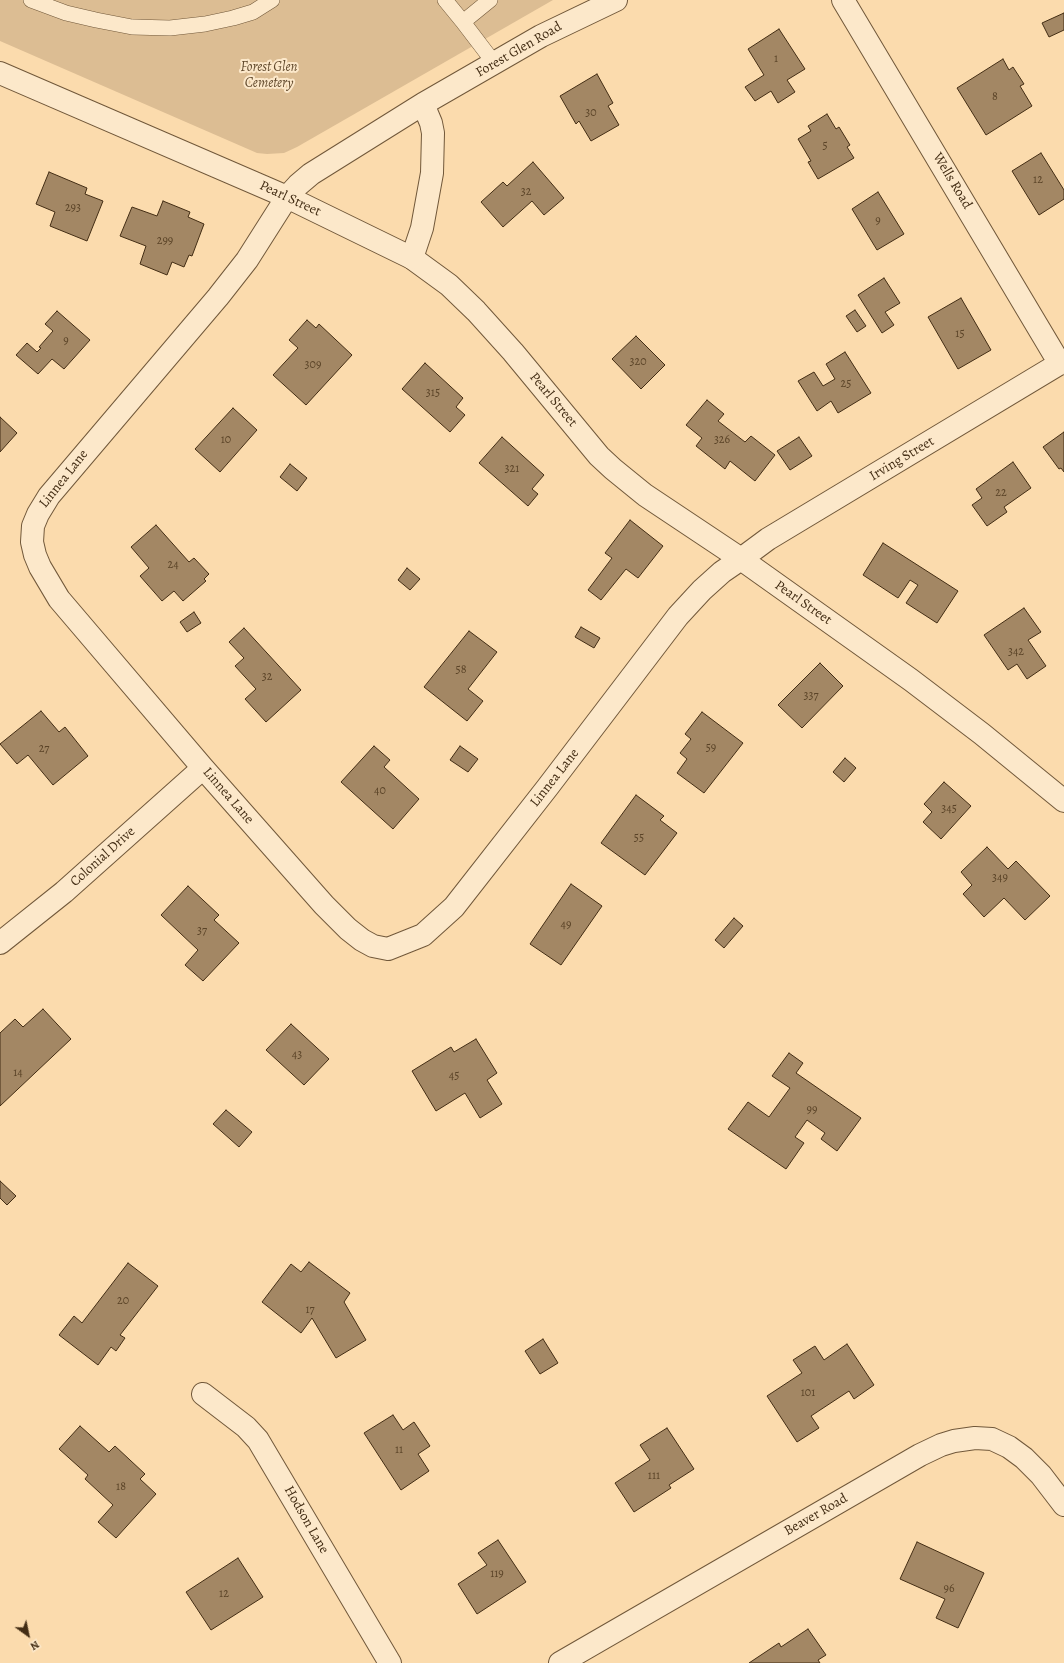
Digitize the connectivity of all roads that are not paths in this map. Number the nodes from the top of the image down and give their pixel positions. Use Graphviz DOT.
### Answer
graph roads {
  1 [pos="31,0"];
  2 [pos="272,0"];
  3 [pos="445,0"];
  4 [pos="490,0"];
  5 [pos="616,0"];
  6 [pos="843,0"];
  7 [pos="463,22"];
  8 [pos="495,64"];
  9 [pos="0,73"];
  10 [pos="423,104"];
  11 [pos="287,197"];
  12 [pos="412,258"];
  13 [pos="1062,362"];
  14 [pos="741,559"];
  15 [pos="203,768"];
  16 [pos="1064,801"];
  17 [pos="0,943"];
  18 [pos="202,1394"];
  19 [pos="1064,1505"];
  20 [pos="390,1663"];
  21 [pos="560,1663"];
  1 -- 2 [label="lane"];
  3 -- 7 [label="lane"];
  4 -- 7 [label="lane"];
  5 -- 8 [label="street, Forest Glen Road"];
  6 -- 13 [label="street, Wells Road"];
  7 -- 8 [label="lane"];
  8 -- 10 [label="street, Forest Glen Road"];
  9 -- 11 [label="street, Pearl Street"];
  10 -- 11 [label="street, Forest Glen Road"];
  10 -- 12 [label="street"];
  11 -- 12 [label="street, Pearl Street"];
  11 -- 15 [label="street, Linnea Lane"];
  12 -- 14 [label="street, Pearl Street"];
  13 -- 14 [label="street, Irving Street"];
  14 -- 15 [label="street, Linnea Lane"];
  14 -- 16 [label="street, Pearl Street"];
  15 -- 17 [label="street, Colonial Drive"];
  18 -- 20 [label="street, Hodson Lane"];
  19 -- 21 [label="street, Beaver Road"];
}
